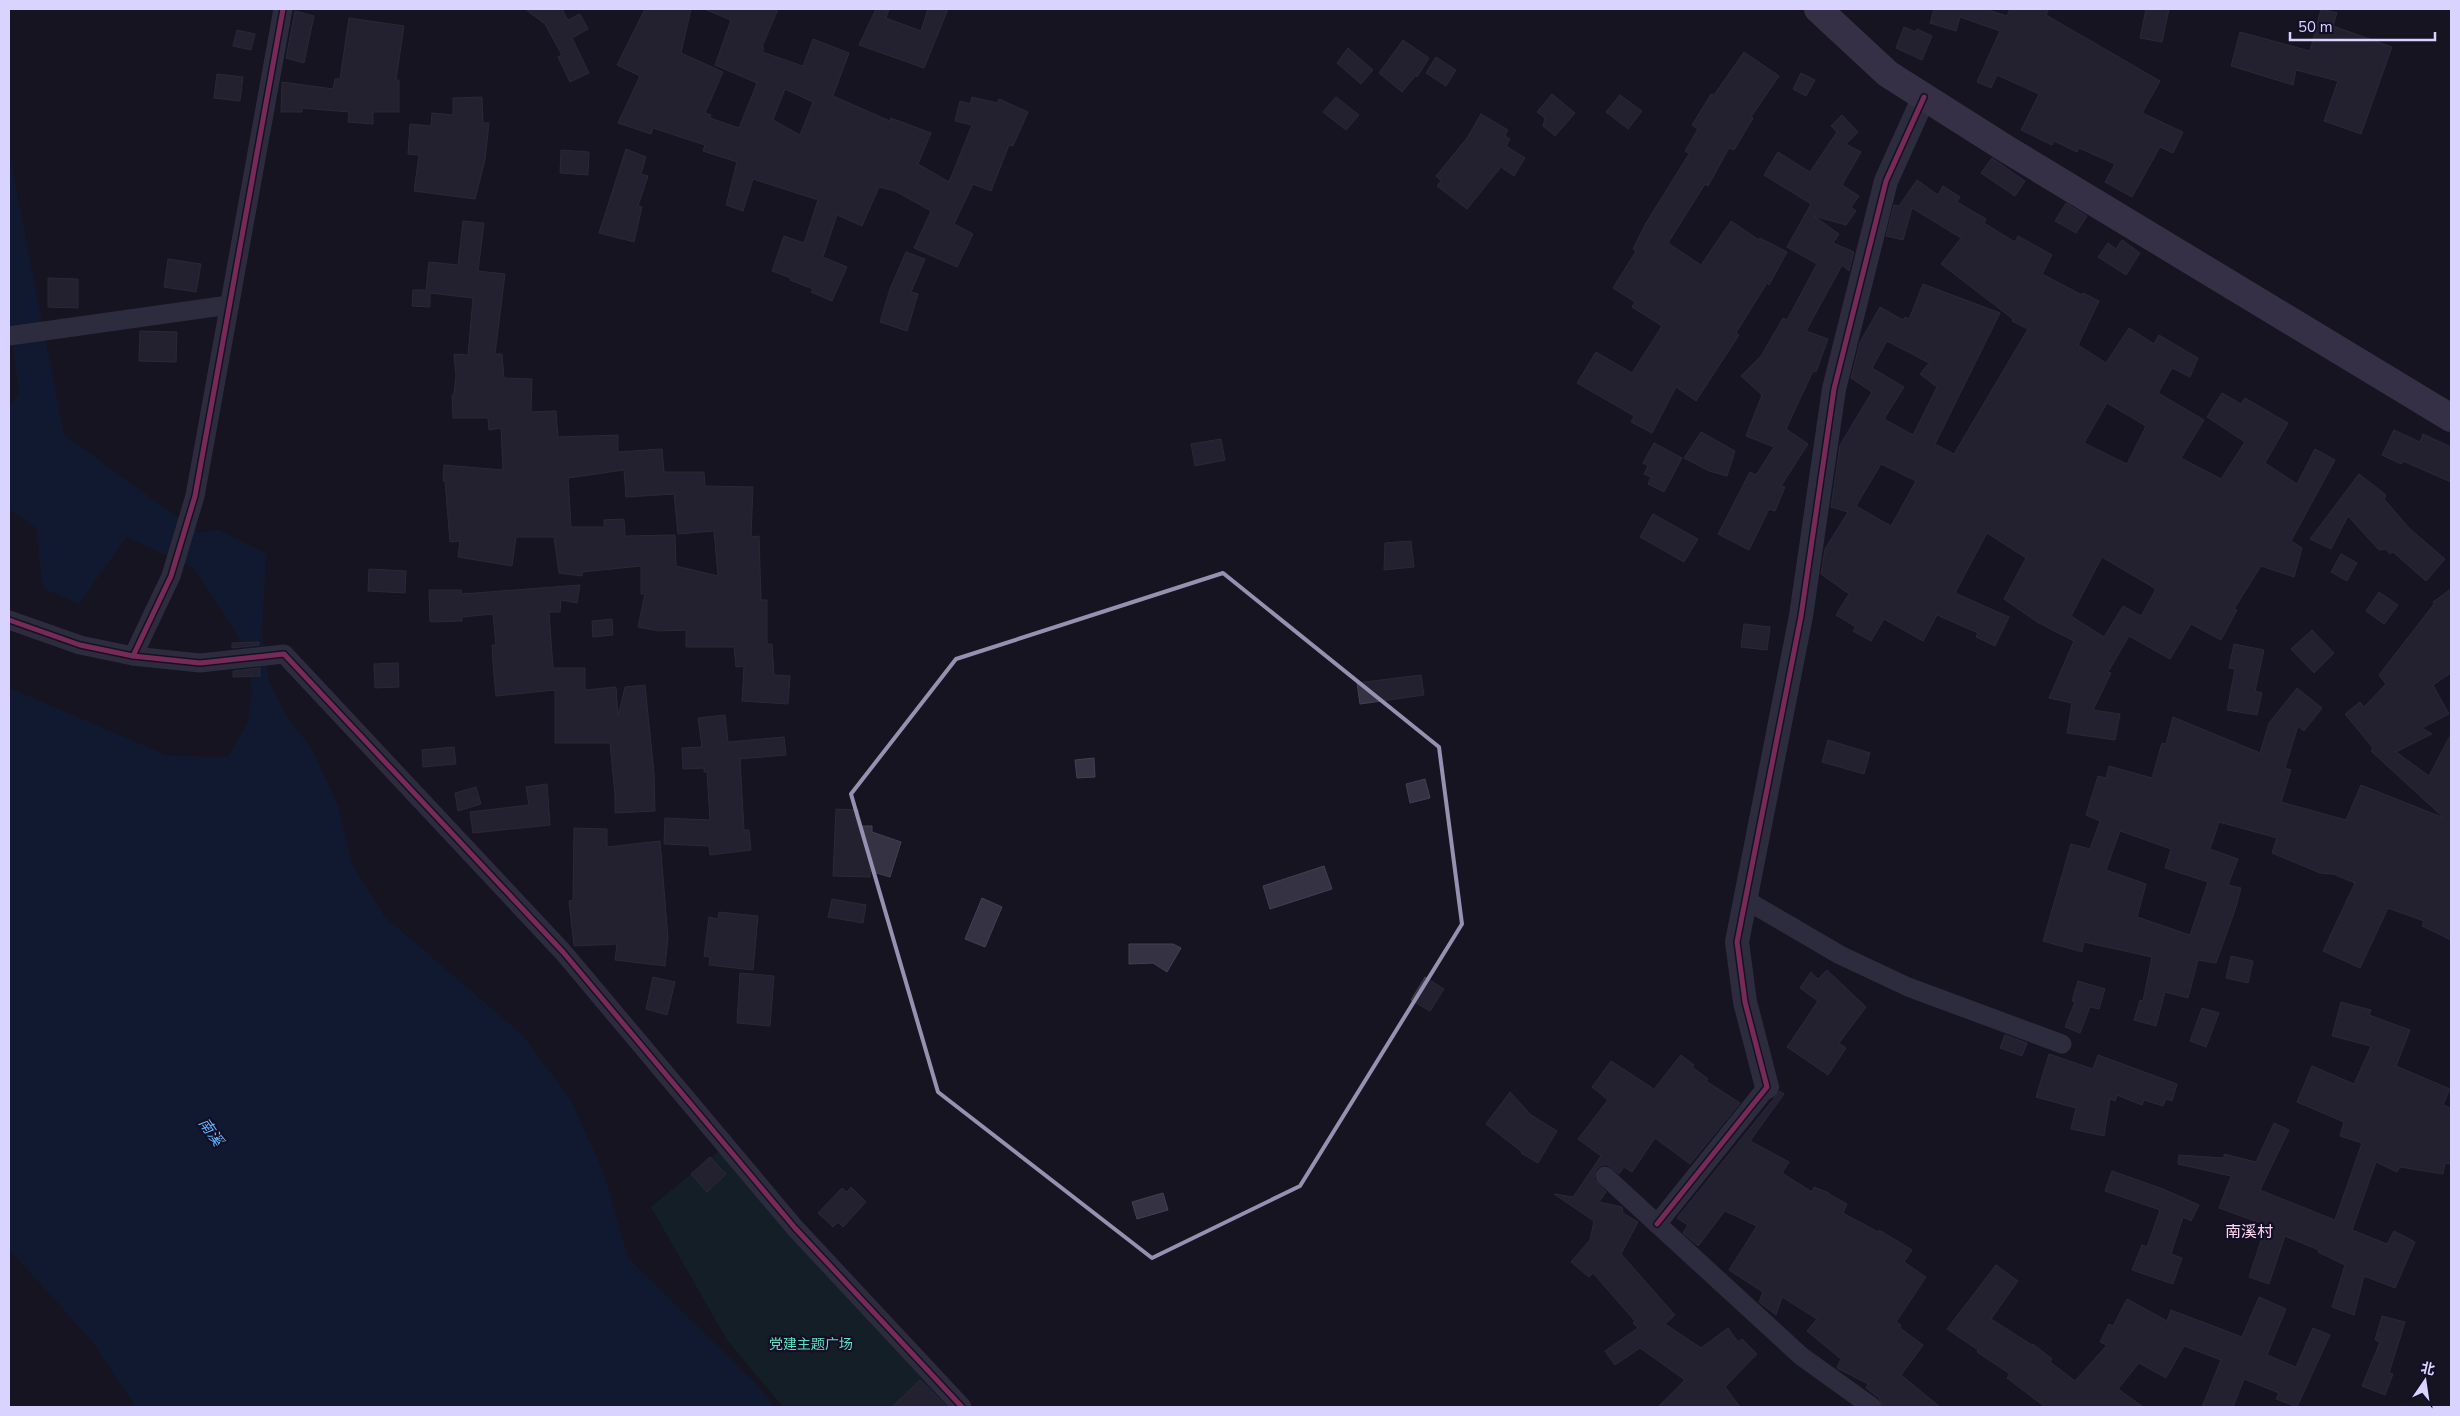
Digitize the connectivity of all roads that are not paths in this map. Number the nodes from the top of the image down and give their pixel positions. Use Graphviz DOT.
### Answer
graph roads {
  1 [pos="283,9"];
  2 [pos="1818,9"];
  3 [pos="1924,97"];
  4 [pos="229,305"];
  5 [pos="9,336"];
  6 [pos="2451,418"];
  7 [pos="9,620"];
  8 [pos="133,656"];
  9 [pos="1746,900"];
  10 [pos="2062,1044"];
  11 [pos="1767,1087"];
  12 [pos="1605,1176"];
  13 [pos="1657,1224"];
  14 [pos="962,1407"];
  15 [pos="1872,1407"];
  1 -- 4 [label="street"];
  2 -- 3 [label="main road"];
  3 -- 6 [label="main road"];
  3 -- 9 [label="street"];
  4 -- 5 [label="street"];
  4 -- 8 [label="street"];
  7 -- 8 [label="street"];
  8 -- 14 [label="street"];
  9 -- 10 [label="street"];
  9 -- 11 [label="street"];
  11 -- 13 [label="street"];
  12 -- 13 [label="street"];
  13 -- 15 [label="street"];
}
